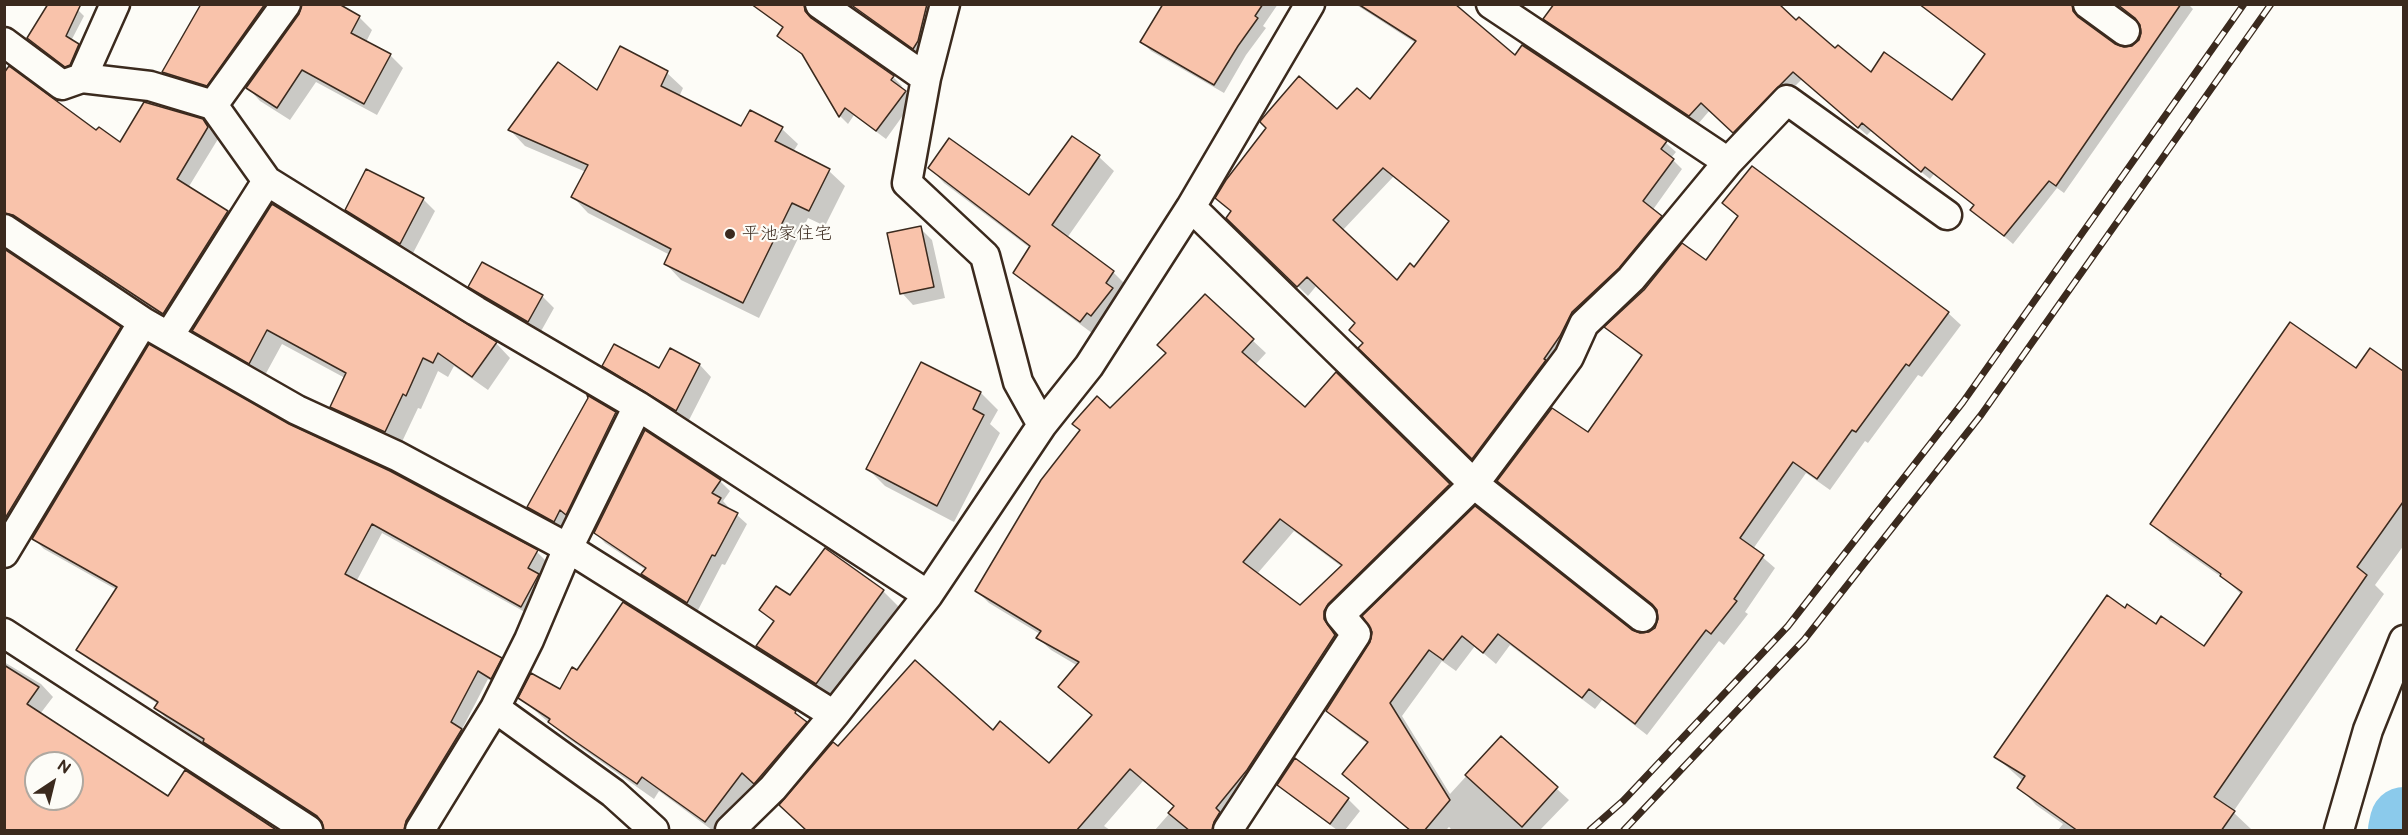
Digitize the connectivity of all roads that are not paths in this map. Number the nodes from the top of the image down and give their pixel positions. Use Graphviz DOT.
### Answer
graph roads {
  1 [pos="115,4"];
  2 [pos="286,4"];
  3 [pos="820,4"];
  4 [pos="945,4"];
  5 [pos="1310,4"];
  6 [pos="1491,4"];
  7 [pos="2088,4"];
  8 [pos="2125,32"];
  9 [pos="4,42"];
  10 [pos="82,78"];
  11 [pos="926,78"];
  12 [pos="213,105"];
  13 [pos="1728,162"];
  14 [pos="267,181"];
  15 [pos="1191,207"];
  16 [pos="1947,215"];
  17 [pos="4,229"];
  18 [pos="143,322"];
  19 [pos="169,336"];
  20 [pos="638,406"];
  21 [pos="1042,425"];
  22 [pos="1474,484"];
  23 [pos="568,548"];
  24 [pos="4,553"];
  25 [pos="928,595"];
  26 [pos="1642,617"];
  27 [pos="4,633"];
  28 [pos="2403,640"];
  29 [pos="495,708"];
  30 [pos="834,715"];
  31 [pos="308,831"];
  32 [pos="420,831"];
  33 [pos="654,831"];
  34 [pos="730,831"];
  35 [pos="1228,831"];
  36 [pos="2339,831"];
  1 -- 10 [label="street"];
  2 -- 12 [label="street"];
  3 -- 11 [label="street"];
  4 -- 11 [label="street"];
  5 -- 15 [label="street"];
  6 -- 13 [label="street"];
  7 -- 8 [label="street"];
  9 -- 10 [label="street"];
  10 -- 12 [label="street"];
  11 -- 21 [label="street"];
  12 -- 14 [label="street"];
  13 -- 16 [label="street"];
  13 -- 22 [label="street"];
  14 -- 19 [label="street"];
  14 -- 20 [label="street"];
  15 -- 21 [label="street"];
  15 -- 22 [label="street"];
  17 -- 18 [label="street"];
  18 -- 19 [label="street"];
  18 -- 24 [label="street"];
  19 -- 23 [label="street"];
  20 -- 23 [label="street"];
  20 -- 25 [label="street"];
  21 -- 25 [label="street"];
  22 -- 26 [label="street"];
  22 -- 35 [label="street"];
  23 -- 29 [label="street"];
  23 -- 30 [label="street"];
  25 -- 30 [label="street"];
  27 -- 31 [label="street"];
  28 -- 36 [label="street"];
  29 -- 32 [label="street"];
  29 -- 33 [label="street"];
  30 -- 34 [label="street"];
}
